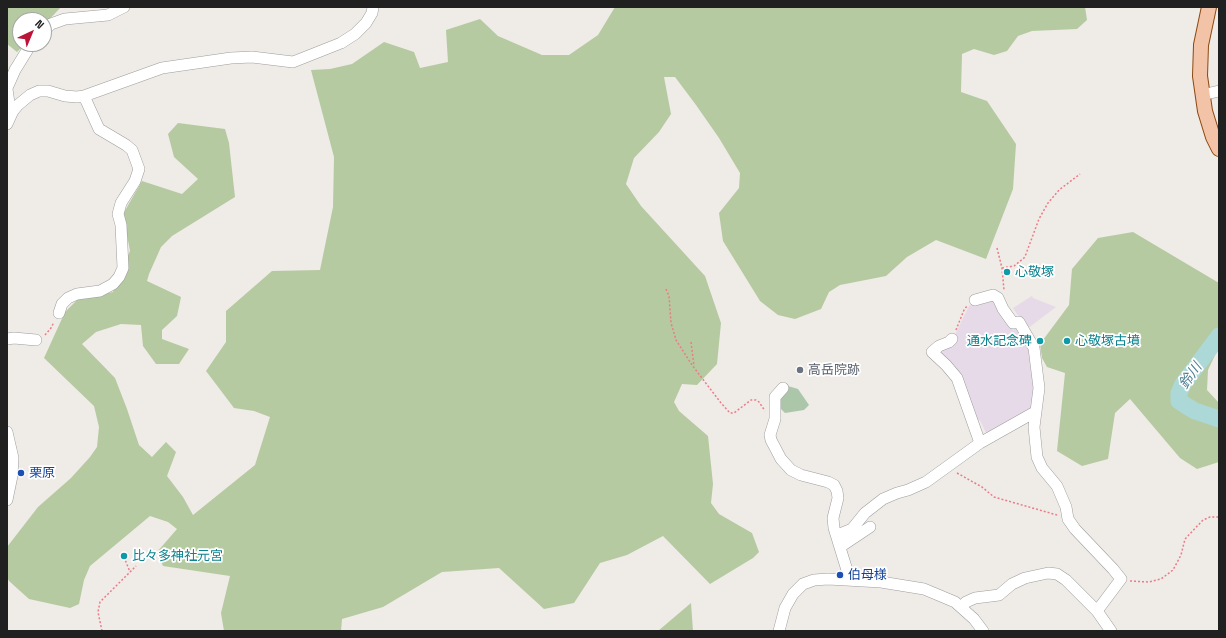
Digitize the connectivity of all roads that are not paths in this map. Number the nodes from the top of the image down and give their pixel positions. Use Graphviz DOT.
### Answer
graph roads {
  1 [pos="124,7"];
  2 [pos="373,7"];
  3 [pos="1209,7"];
  4 [pos="52,24"];
  5 [pos="26,52"];
  6 [pos="7,89"];
  7 [pos="1219,91"];
  8 [pos="1202,95"];
  9 [pos="84,96"];
  10 [pos="13,111"];
  11 [pos="7,124"];
  12 [pos="1219,149"];
  13 [pos="975,300"];
  14 [pos="59,313"];
  15 [pos="7,339"];
  16 [pos="952,339"];
  17 [pos="36,340"];
  18 [pos="783,388"];
  19 [pos="1035,412"];
  20 [pos="7,432"];
  21 [pos="980,443"];
  22 [pos="7,500"];
  23 [pos="870,526"];
  24 [pos="836,536"];
  25 [pos="840,547"];
  26 [pos="850,580"];
  27 [pos="962,607"];
  28 [pos="1097,611"];
  29 [pos="779,631"];
  30 [pos="983,631"];
  31 [pos="1111,631"];
  1 -- 4 [label="street"];
  2 -- 9 [label="street"];
  3 -- 8 [label="main road"];
  5 -- 6 [label="street"];
  6 -- 10 [label="street"];
  7 -- 8 [label="street"];
  8 -- 12 [label="main road"];
  9 -- 10 [label="street"];
  9 -- 14 [label="street"];
  10 -- 11 [label="street"];
  13 -- 19 [label="street"];
  15 -- 17 [label="street"];
  16 -- 21 [label="street"];
  18 -- 24 [label="street"];
  19 -- 21 [label="street"];
  19 -- 28 [label="street"];
  20 -- 22 [label="street"];
  21 -- 24 [label="street"];
  23 -- 25 [label="street"];
  24 -- 25 [label="street"];
  25 -- 26 [label="street"];
  26 -- 27 [label="street"];
  26 -- 29 [label="street"];
  27 -- 28 [label="street"];
  27 -- 30 [label="street"];
  28 -- 31 [label="street"];
}
